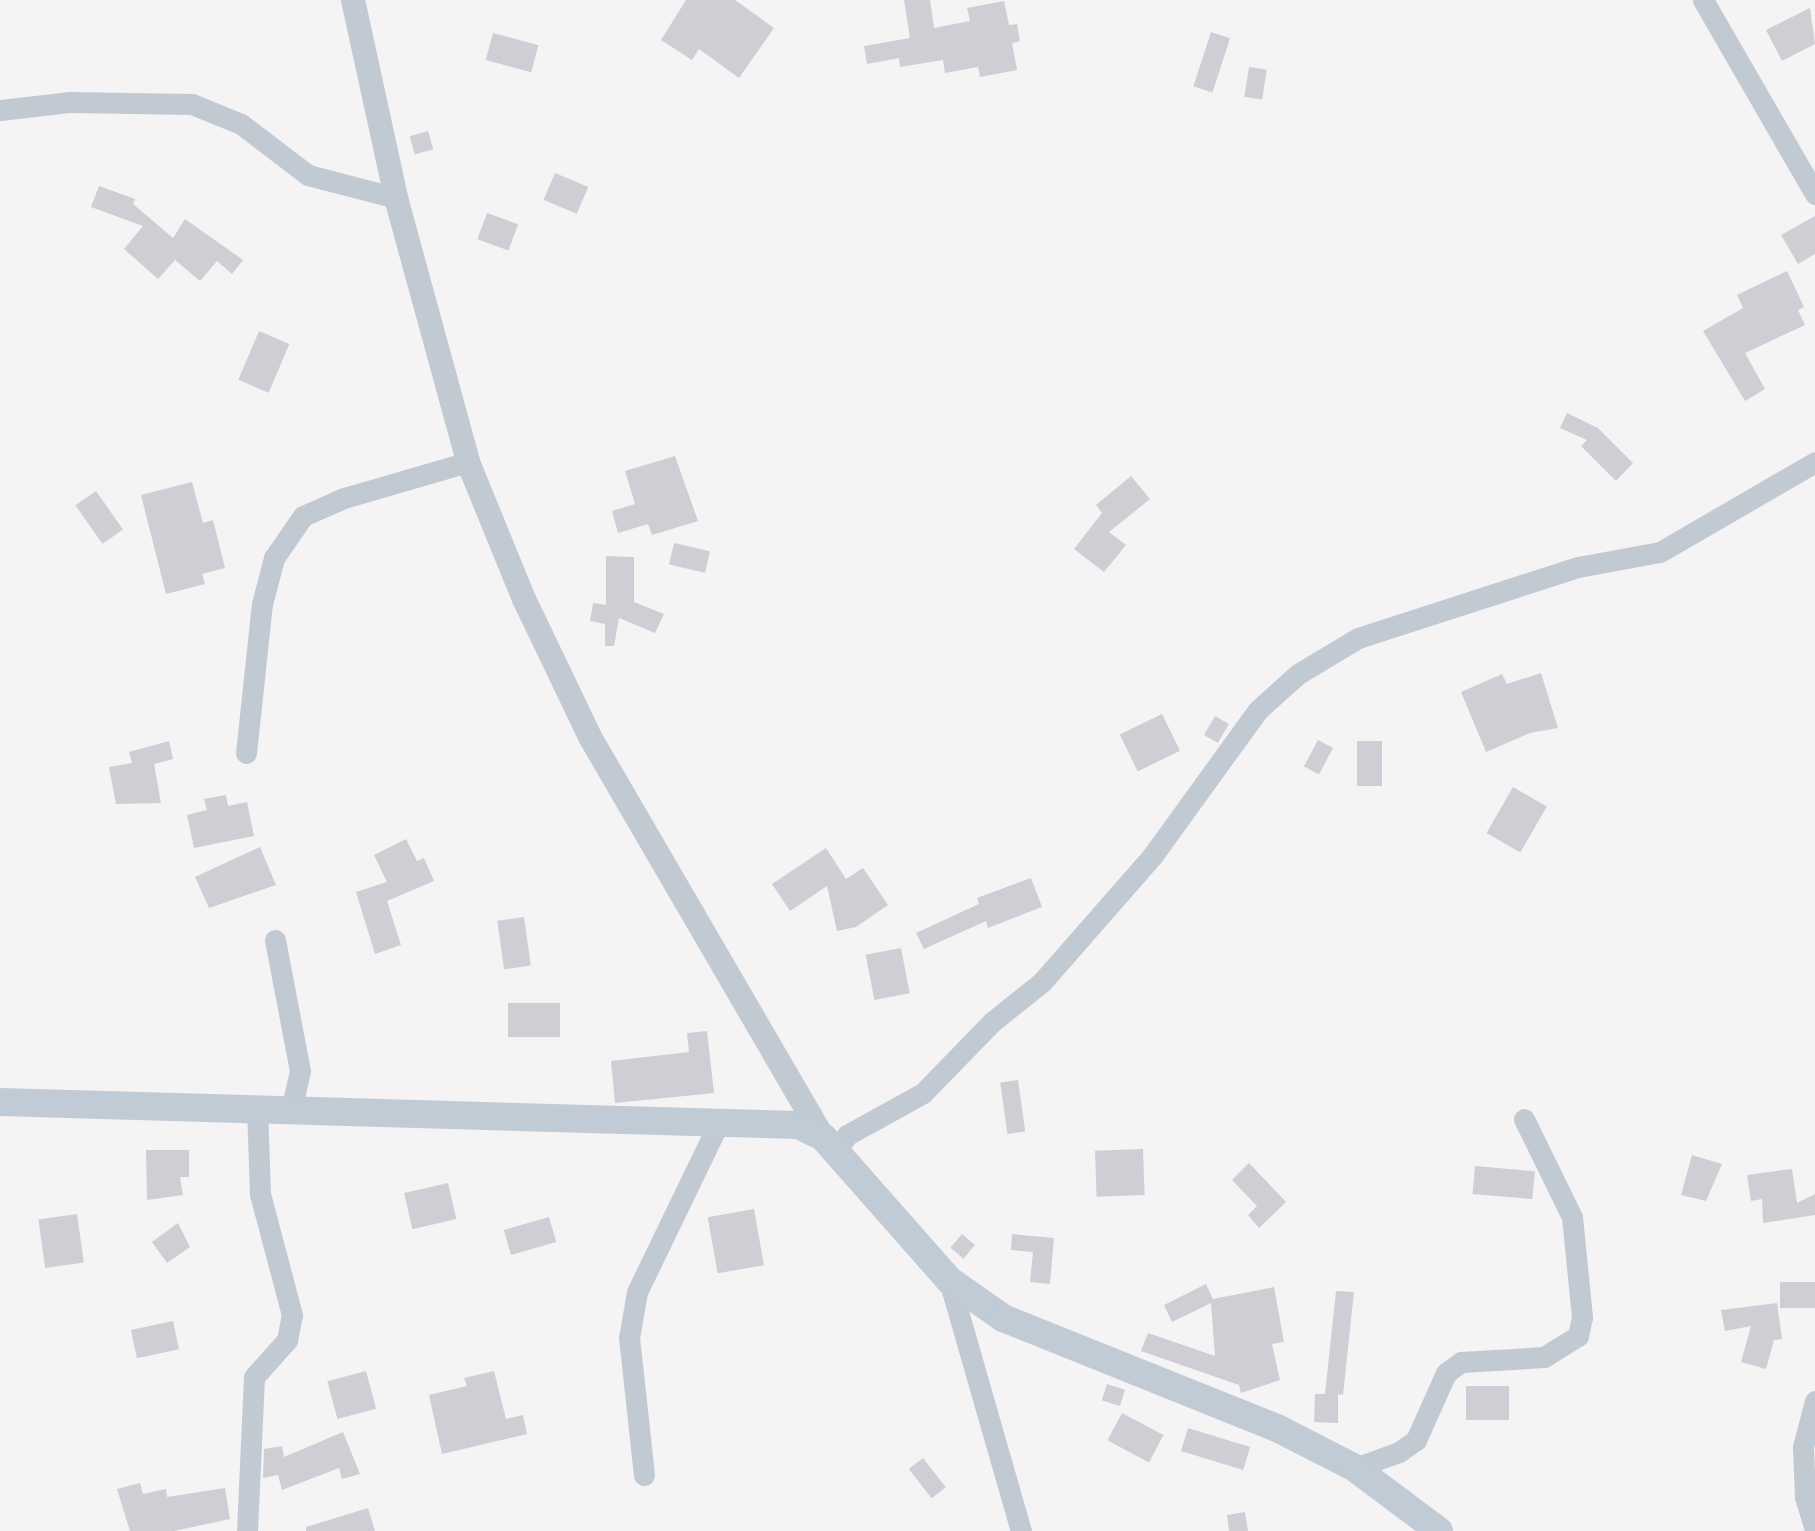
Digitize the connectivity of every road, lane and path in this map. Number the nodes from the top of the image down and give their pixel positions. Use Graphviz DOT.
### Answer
graph roads {
  1 [pos="353,0"];
  2 [pos="1703,0"];
  3 [pos="0,110"];
  4 [pos="1815,194"];
  5 [pos="396,198"];
  6 [pos="468,462"];
  7 [pos="1815,462"];
  8 [pos="246,753"];
  9 [pos="275,940"];
  10 [pos="0,1102"];
  11 [pos="257,1109"];
  12 [pos="291,1110"];
  13 [pos="1524,1119"];
  14 [pos="720,1120"];
  15 [pos="824,1138"];
  16 [pos="841,1161"];
  17 [pos="949,1280"];
  18 [pos="1815,1401"];
  19 [pos="1355,1468"];
  20 [pos="644,1475"];
  21 [pos="1815,1529"];
  22 [pos="247,1531"];
  23 [pos="1021,1531"];
  24 [pos="1439,1531"];
  1 -- 5 [label="street"];
  2 -- 4 [label="street"];
  3 -- 5 [label="street"];
  5 -- 6 [label="street"];
  6 -- 8 [label="street"];
  6 -- 15 [label="street"];
  7 -- 16 [label="street"];
  9 -- 12 [label="street"];
  10 -- 11 [label="main road"];
  11 -- 12 [label="main road"];
  11 -- 22 [label="street"];
  12 -- 14 [label="main road"];
  13 -- 19 [label="street"];
  14 -- 15 [label="main road"];
  14 -- 20 [label="street"];
  15 -- 16 [label="main road"];
  16 -- 17 [label="main road"];
  17 -- 19 [label="main road"];
  17 -- 23 [label="street"];
  18 -- 21 [label="street"];
  19 -- 24 [label="main road"];
}
